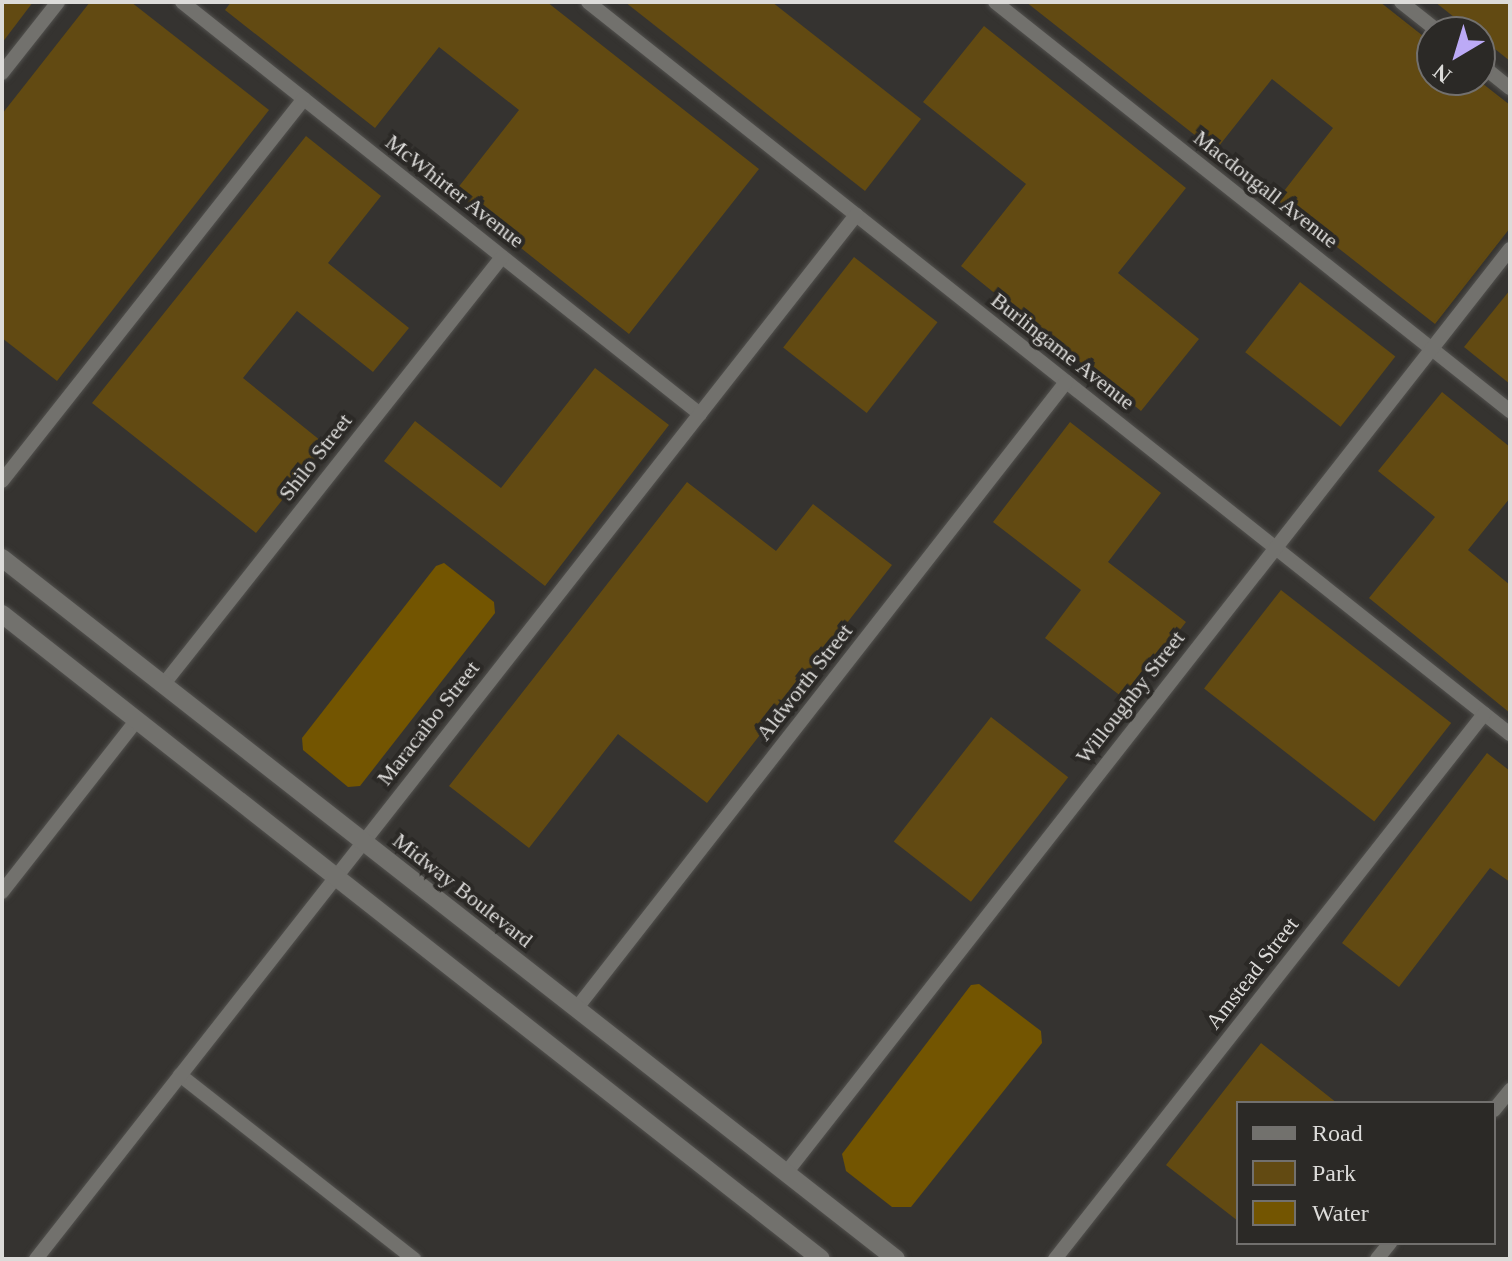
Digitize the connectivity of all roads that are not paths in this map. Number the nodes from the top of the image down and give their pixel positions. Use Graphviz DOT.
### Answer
graph roads {
  1 [pos="58,2"];
  2 [pos="182,2"];
  3 [pos="588,2"];
  4 [pos="995,2"];
  5 [pos="1401,2"];
  6 [pos="1419,16"];
  7 [pos="2,73"];
  8 [pos="304,99"];
  9 [pos="856,215"];
  10 [pos="1510,249"];
  11 [pos="502,257"];
  12 [pos="1431,349"];
  13 [pos="1066,382"];
  14 [pos="1510,411"];
  15 [pos="700,414"];
  16 [pos="2,481"];
  17 [pos="1275,548"];
  18 [pos="2,558"];
  19 [pos="2,614"];
  20 [pos="163,685"];
  21 [pos="1484,714"];
  22 [pos="137,720"];
  23 [pos="1510,734"];
  24 [pos="363,842"];
  25 [pos="337,876"];
  26 [pos="2,892"];
  27 [pos="576,1009"];
  28 [pos="180,1075"];
  29 [pos="1510,1090"];
  30 [pos="1496,1108"];
  31 [pos="786,1173"];
  32 [pos="36,1259"];
  33 [pos="414,1259"];
  34 [pos="821,1259"];
  35 [pos="896,1259"];
  36 [pos="1055,1259"];
  1 -- 7 [label="street"];
  2 -- 8 [label="street, McWhirter Avenue"];
  3 -- 9 [label="street, Burlingame Avenue"];
  4 -- 12 [label="street, Macdougall Avenue"];
  5 -- 6 [label="street"];
  8 -- 11 [label="street, McWhirter Avenue"];
  8 -- 16 [label="street"];
  9 -- 13 [label="street, Burlingame Avenue"];
  9 -- 15 [label="street, Maracaibo Street"];
  10 -- 12 [label="street, Willoughby Street"];
  11 -- 15 [label="street, McWhirter Avenue"];
  11 -- 20 [label="street, Shilo Street"];
  12 -- 14 [label="street, Macdougall Avenue"];
  12 -- 17 [label="street, Willoughby Street"];
  13 -- 17 [label="street, Burlingame Avenue"];
  13 -- 27 [label="street, Aldworth Street"];
  15 -- 24 [label="street, Maracaibo Street"];
  17 -- 21 [label="street, Burlingame Avenue"];
  17 -- 31 [label="street, Willoughby Street"];
  18 -- 20 [label="street, Midway Boulevard"];
  19 -- 22 [label="street"];
  20 -- 24 [label="street, Midway Boulevard"];
  21 -- 23 [label="street, Burlingame Avenue"];
  21 -- 36 [label="street, Amstead Street"];
  22 -- 25 [label="street"];
  22 -- 26 [label="street"];
  24 -- 25 [label="street, Maracaibo Street"];
  24 -- 27 [label="street, Midway Boulevard"];
  25 -- 28 [label="street, Maracaibo Street"];
  25 -- 34 [label="street"];
  27 -- 31 [label="street, Midway Boulevard"];
  28 -- 32 [label="street, Maracaibo Street"];
  28 -- 33 [label="street"];
  29 -- 30 [label="street"];
  31 -- 35 [label="street, Midway Boulevard"];
}
